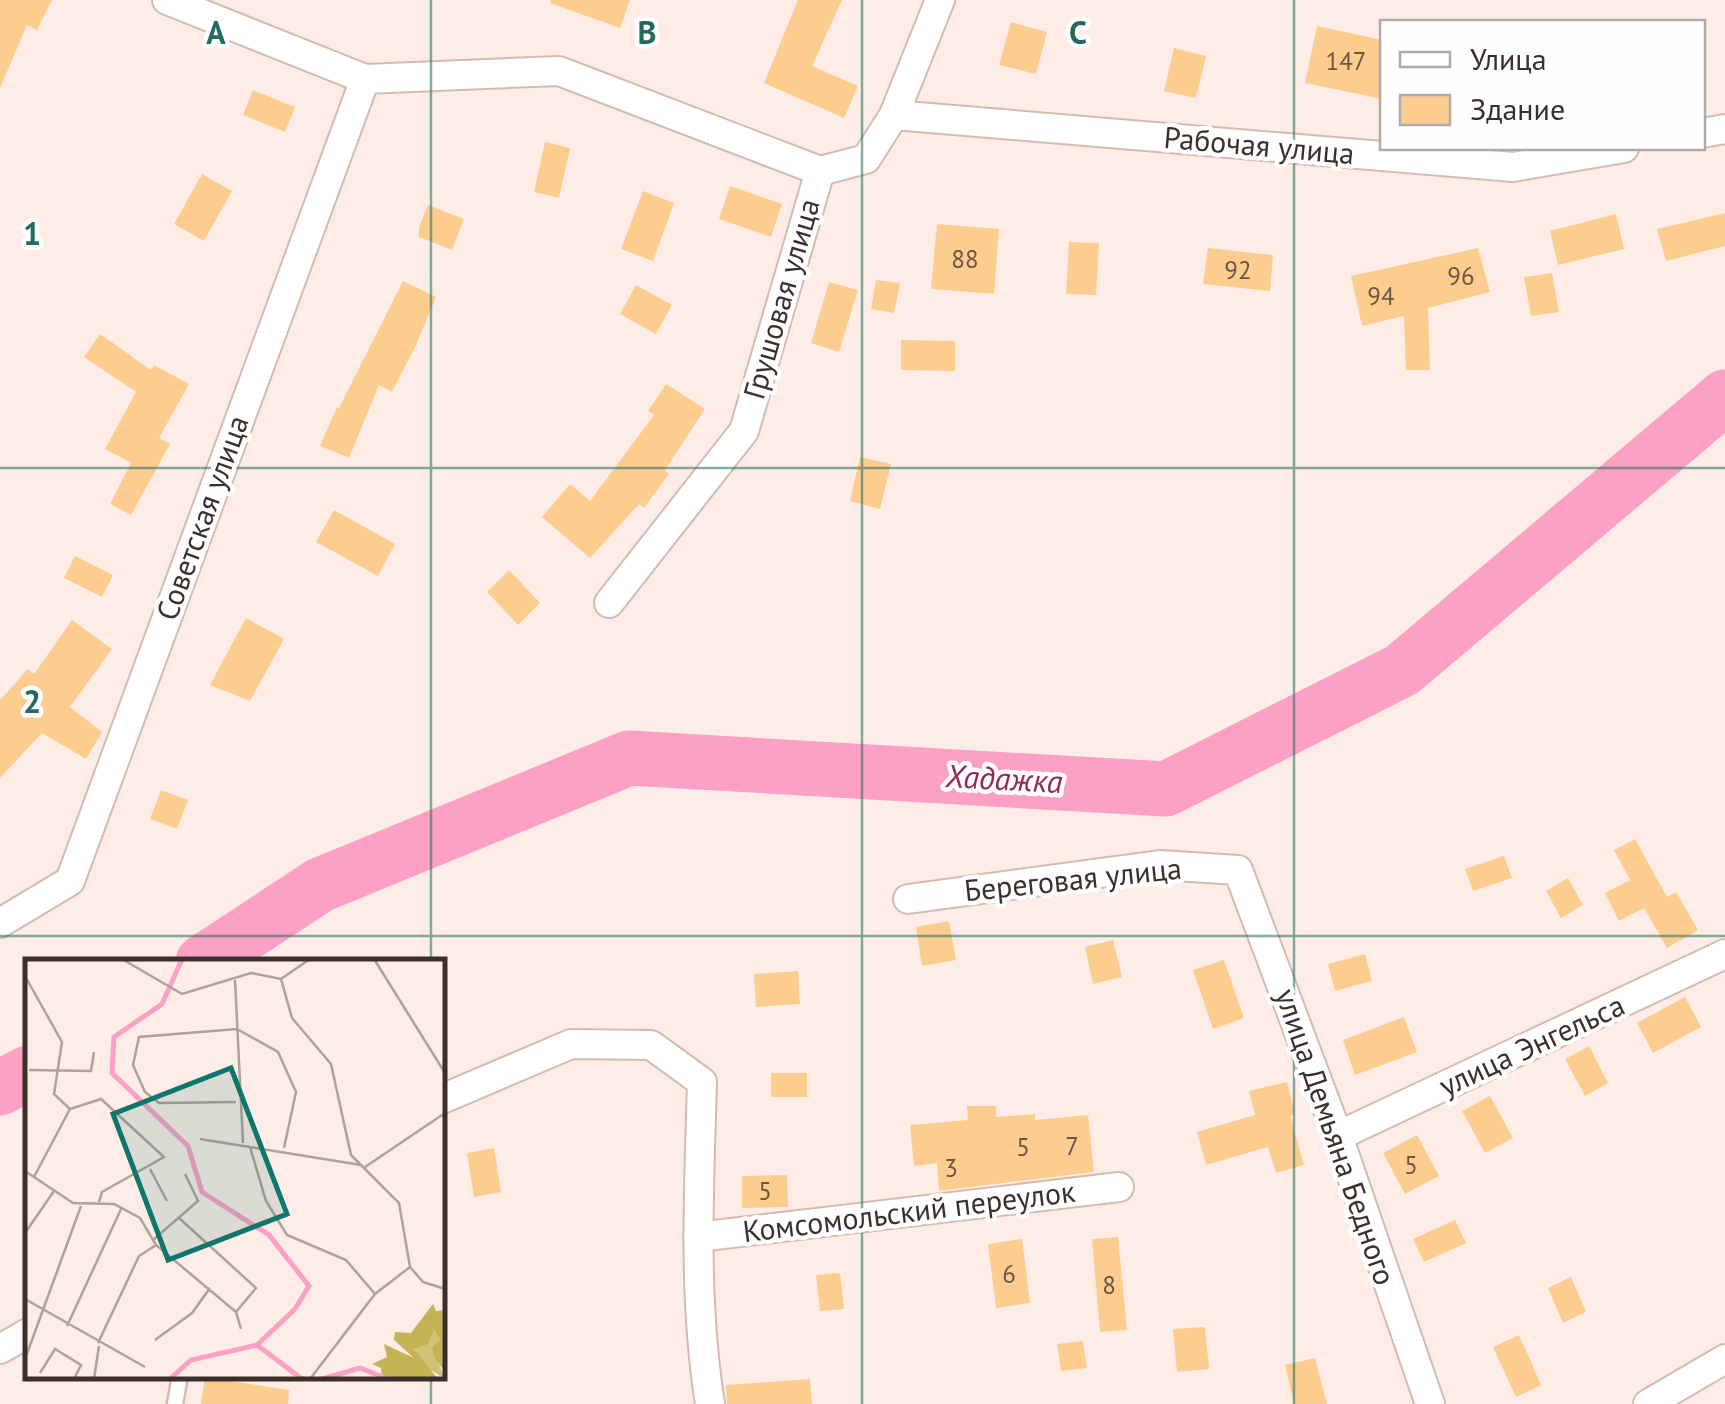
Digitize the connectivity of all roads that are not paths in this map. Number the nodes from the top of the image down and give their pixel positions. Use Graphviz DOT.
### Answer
graph roads {
  1 [pos="167,0"];
  2 [pos="940,0"];
  3 [pos="366,78"];
  4 [pos="894,115"];
  5 [pos="1613,150"];
  6 [pos="820,172"];
  7 [pos="609,603"];
  8 [pos="1238,870"];
  9 [pos="908,899"];
  10 [pos="0,923"];
  11 [pos="1725,954"];
  12 [pos="445,1098"];
  13 [pos="1338,1136"];
  14 [pos="1120,1187"];
  15 [pos="698,1238"];
  16 [pos="25,1335"];
  17 [pos="0,1349"];
  18 [pos="1725,1359"];
  19 [pos="179,1379"];
  20 [pos="175,1404"];
  21 [pos="710,1404"];
  22 [pos="1430,1404"];
  23 [pos="1648,1404"];
  1 -- 3 [label="street"];
  2 -- 4 [label="street, Грушовая улица"];
  3 -- 6 [label="street"];
  3 -- 10 [label="street, Советская улица"];
  4 -- 5 [label="street, Рабочая улица"];
  4 -- 6 [label="street, Грушовая улица"];
  6 -- 7 [label="street, Грушовая улица"];
  8 -- 9 [label="street, Береговая улица"];
  8 -- 13 [label="street, улица Демьяна Бедного"];
  11 -- 13 [label="street, улица Энгельса"];
  12 -- 15 [label="street"];
  13 -- 22 [label="street, улица Демьяна Бедного"];
  14 -- 15 [label="street, Комсомольский переулок"];
  15 -- 21 [label="street"];
  16 -- 17 [label="street"];
  18 -- 23 [label="street"];
  19 -- 20 [label="lane"];
}
